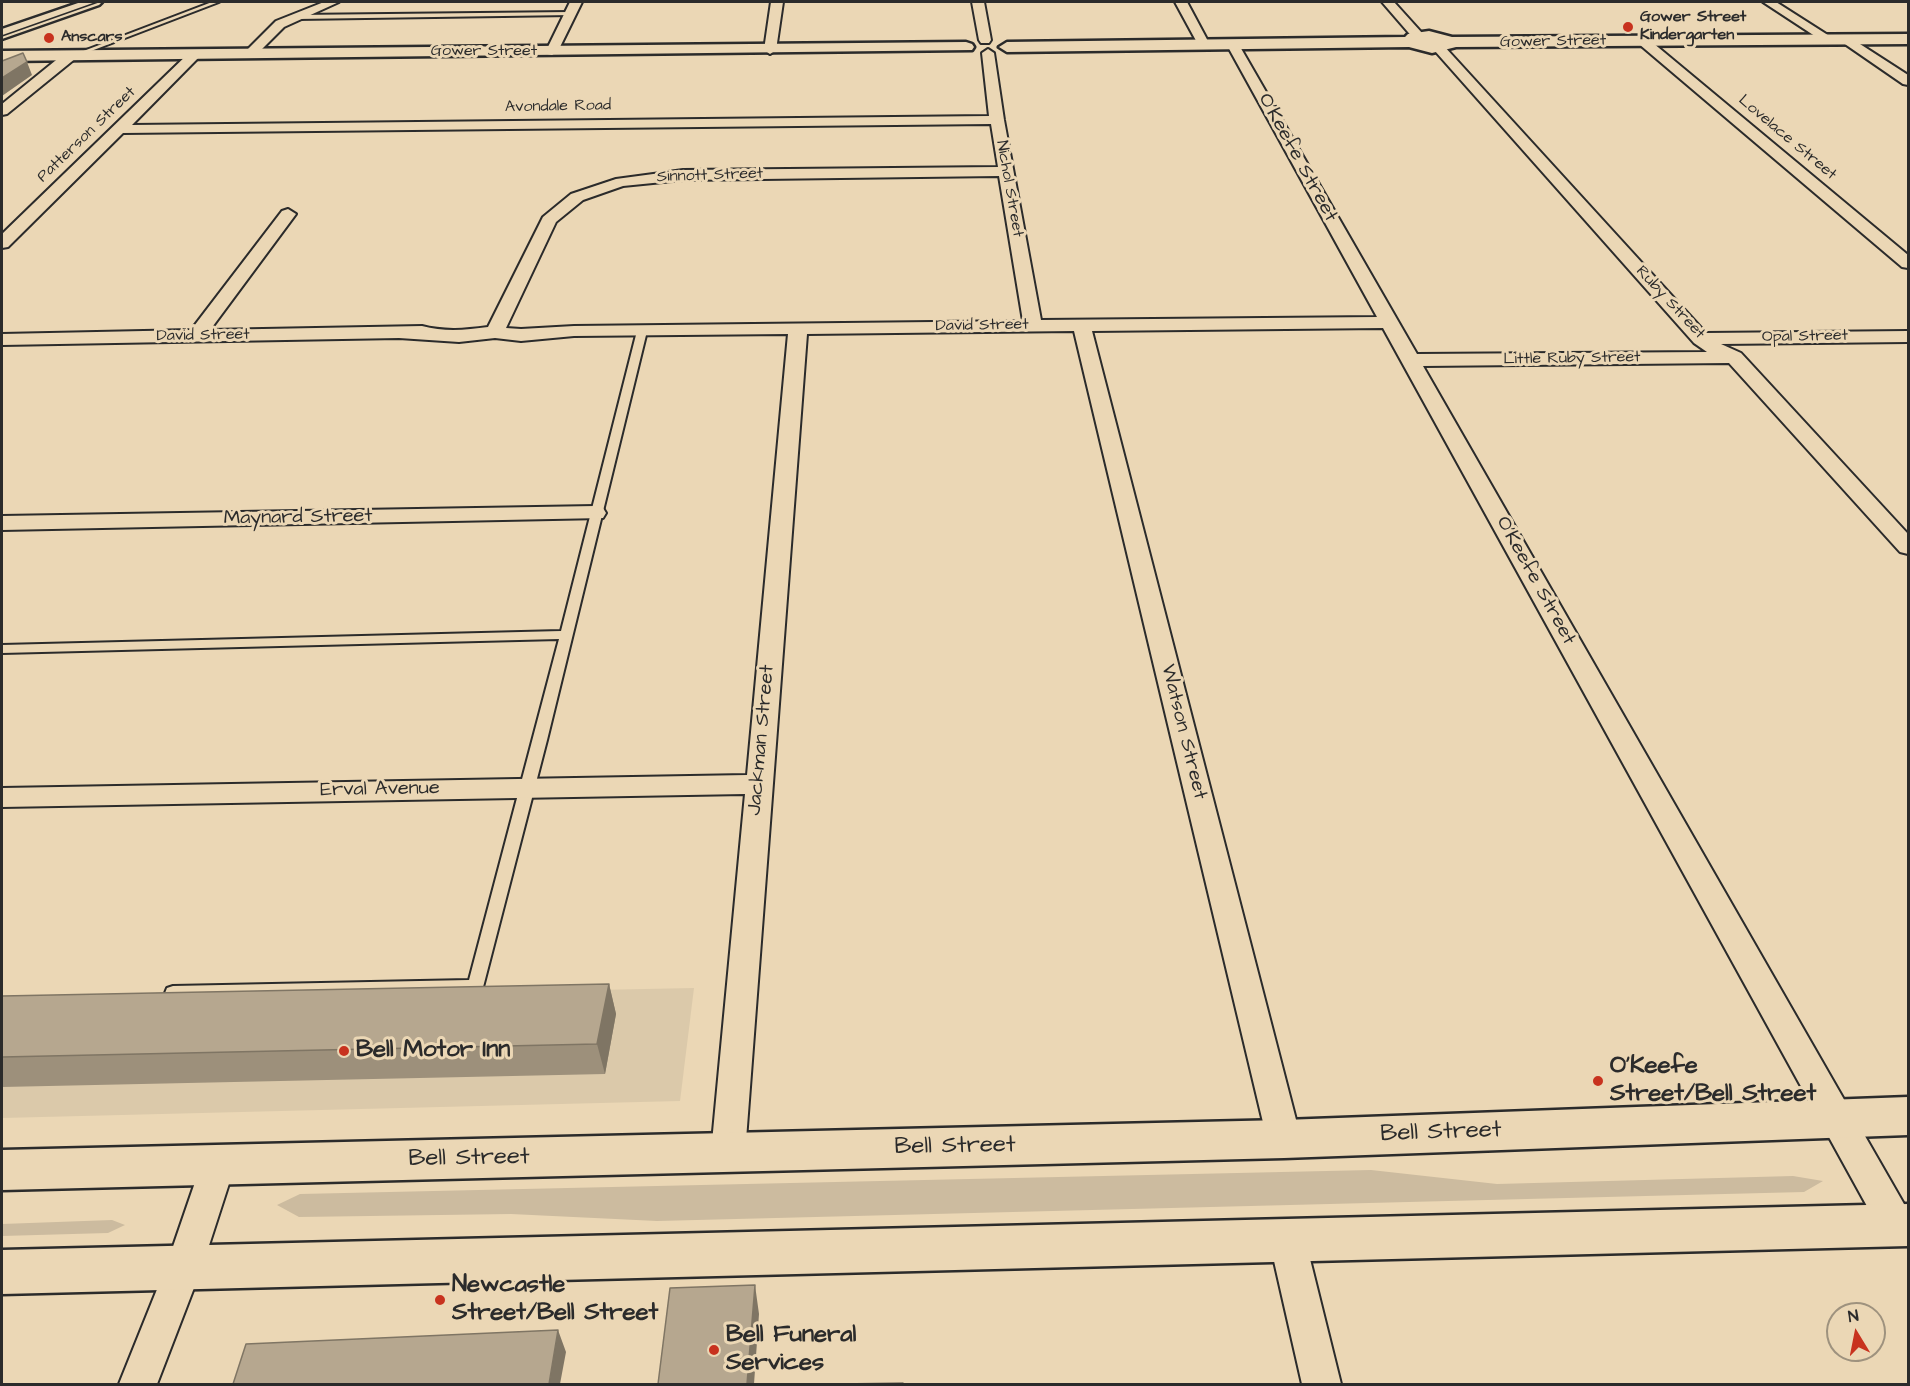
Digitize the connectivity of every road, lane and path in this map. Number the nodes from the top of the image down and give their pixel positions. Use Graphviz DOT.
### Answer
graph roads {
  1 [pos="94,2"];
  2 [pos="216,2"];
  3 [pos="333,2"];
  4 [pos="576,2"];
  5 [pos="777,2"];
  6 [pos="978,2"];
  7 [pos="1181,2"];
  8 [pos="1388,2"];
  9 [pos="1769,2"];
  10 [pos="570,14"];
  11 [pos="297,16"];
  12 [pos="7,32"];
  13 [pos="1414,39"];
  14 [pos="1828,39"];
  15 [pos="1846,39"];
  16 [pos="1908,39"];
  17 [pos="1643,41"];
  18 [pos="1204,45"];
  19 [pos="1233,45"];
  20 [pos="1445,45"];
  21 [pos="987,47"];
  22 [pos="770,50"];
  23 [pos="552,51"];
  24 [pos="250,53"];
  25 [pos="196,54"];
  26 [pos="67,55"];
  27 [pos="2,56"];
  28 [pos="1908,81"];
  29 [pos="2,111"];
  30 [pos="997,120"];
  31 [pos="119,129"];
  32 [pos="1006,171"];
  33 [pos="288,214"];
  34 [pos="2,243"];
  35 [pos="1908,263"];
  36 [pos="1389,322"];
  37 [pos="1033,325"];
  38 [pos="1082,326"];
  39 [pos="798,328"];
  40 [pos="496,329"];
  41 [pos="642,331"];
  42 [pos="196,336"];
  43 [pos="1908,336"];
  44 [pos="2,339"];
  45 [pos="1701,339"];
  46 [pos="1734,357"];
  47 [pos="1411,360"];
  48 [pos="595,513"];
  49 [pos="2,523"];
  50 [pos="1908,547"];
  51 [pos="566,635"];
  52 [pos="2,649"];
  53 [pos="758,784"];
  54 [pos="529,787"];
  55 [pos="2,798"];
  56 [pos="156,993"];
  57 [pos="1908,1116"];
  58 [pos="1838,1118"];
  59 [pos="1284,1139"];
  60 [pos="728,1153"];
  61 [pos="218,1165"];
  62 [pos="2,1170"];
  63 [pos="1903,1225"];
  64 [pos="1287,1239"];
  65 [pos="184,1267"];
  66 [pos="2,1272"];
  67 [pos="138,1384"];
  68 [pos="1322,1384"];
  1 -- 12 [label="main road"];
  2 -- 26 [label="lane"];
  3 -- 11 [label="street"];
  4 -- 10 [label="street"];
  5 -- 22 [label="street"];
  6 -- 21 [label="street, Nichol Street"];
  7 -- 18 [label="street"];
  8 -- 13 [label="street"];
  9 -- 14 [label="street"];
  10 -- 11 [label="lane"];
  10 -- 23 [label="street"];
  11 -- 24 [label="street"];
  12 -- 26 [label="main road"];
  13 -- 19 [label="main road"];
  13 -- 20 [label="main road, Gower Street"];
  14 -- 15 [label="main road, Gower Street"];
  14 -- 17 [label="main road, Gower Street"];
  15 -- 16 [label="main road, Gower Street"];
  15 -- 28 [label="street"];
  17 -- 20 [label="main road, Gower Street"];
  17 -- 35 [label="street, Lovelace Street"];
  18 -- 19 [label="main road"];
  18 -- 21 [label="main road"];
  19 -- 36 [label="street, O'Keefe Street"];
  20 -- 45 [label="street, Ruby Street"];
  21 -- 22 [label="main road, Gower Street"];
  21 -- 30 [label="street, Nichol Street"];
  22 -- 23 [label="main road, Gower Street"];
  23 -- 24 [label="main road, Gower Street"];
  24 -- 25 [label="main road, Gower Street"];
  25 -- 26 [label="main road, Gower Street"];
  25 -- 31 [label="street, Patterson Street"];
  26 -- 27 [label="main road, Gower Street"];
  26 -- 29 [label="street"];
  30 -- 31 [label="street, Avondale Road"];
  30 -- 32 [label="street, Nichol Street"];
  31 -- 34 [label="street, Patterson Street"];
  32 -- 37 [label="street, Nichol Street"];
  32 -- 40 [label="street, Sinnott Street"];
  33 -- 42 [label="street"];
  36 -- 38 [label="street, David Street"];
  36 -- 47 [label="street, O'Keefe Street"];
  37 -- 38 [label="street, David Street"];
  37 -- 39 [label="street, David Street"];
  38 -- 59 [label="street, Watson Street"];
  39 -- 41 [label="street, David Street"];
  39 -- 53 [label="street, Jackman Street"];
  40 -- 41 [label="street, David Street"];
  40 -- 42 [label="street, David Street"];
  41 -- 48 [label="lane"];
  42 -- 44 [label="street, David Street"];
  43 -- 45 [label="street, Opal Street"];
  45 -- 46 [label="street, Ruby Street"];
  46 -- 47 [label="street, Little Ruby Street"];
  46 -- 50 [label="street, Ruby Street"];
  47 -- 58 [label="street, O'Keefe Street"];
  48 -- 49 [label="street, Maynard Street"];
  48 -- 51 [label="lane"];
  51 -- 52 [label="lane"];
  51 -- 54 [label="lane"];
  53 -- 54 [label="street, Erval Avenue"];
  53 -- 60 [label="street, Jackman Street"];
  54 -- 55 [label="street, Erval Avenue"];
  54 -- 56 [label="lane"];
  57 -- 58 [label="main road, Bell Street"];
  58 -- 59 [label="main road, Bell Street"];
  58 -- 63 [label="street, O'Keefe Street"];
  59 -- 60 [label="main road, Bell Street"];
  60 -- 61 [label="main road, Bell Street"];
  61 -- 62 [label="main road, Bell Street"];
  61 -- 65 [label="street"];
  63 -- 64 [label="main road"];
  64 -- 65 [label="main road"];
  64 -- 68 [label="street"];
  65 -- 66 [label="main road"];
  65 -- 67 [label="street"];
}
